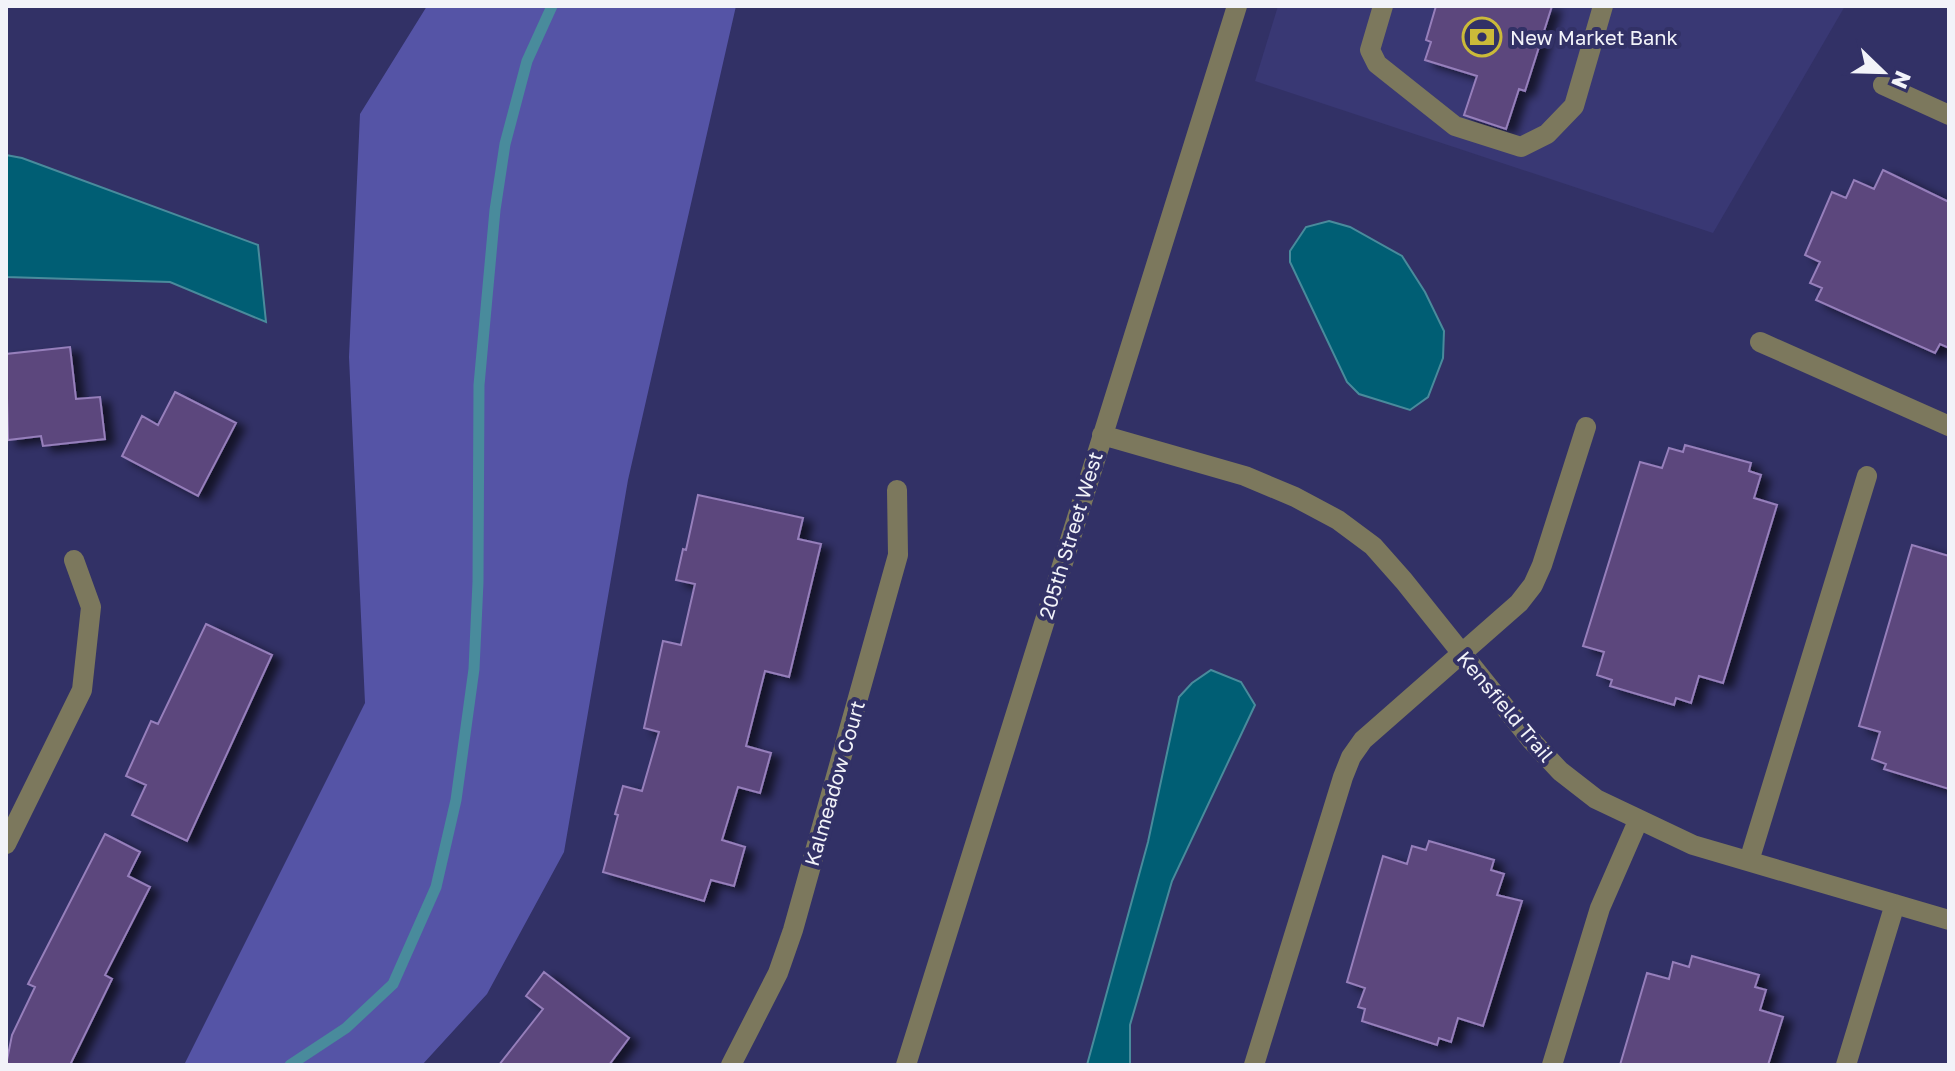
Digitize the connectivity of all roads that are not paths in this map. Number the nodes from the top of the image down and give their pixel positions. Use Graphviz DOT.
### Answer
graph roads {
  1 [pos="1237,6"];
  2 [pos="1383,6"];
  3 [pos="1603,6"];
  4 [pos="1883,85"];
  5 [pos="1949,115"];
  6 [pos="1760,342"];
  7 [pos="1949,426"];
  8 [pos="1586,427"];
  9 [pos="1102,435"];
  10 [pos="1867,476"];
  11 [pos="897,490"];
  12 [pos="74,560"];
  13 [pos="1462,654"];
  14 [pos="1638,821"];
  15 [pos="6,844"];
  16 [pos="1749,861"];
  17 [pos="1895,904"];
  18 [pos="1949,920"];
  19 [pos="731,1065"];
  20 [pos="906,1065"];
  21 [pos="1254,1065"];
  22 [pos="1552,1065"];
  23 [pos="1846,1065"];
  1 -- 9 [label="street, 205th Street West"];
  2 -- 3 [label="street"];
  4 -- 5 [label="street"];
  6 -- 7 [label="street"];
  8 -- 13 [label="street"];
  9 -- 13 [label="street, Kensfield Trail"];
  9 -- 20 [label="street, 205th Street West"];
  10 -- 16 [label="street"];
  11 -- 19 [label="street, Kalmeadow Court"];
  12 -- 15 [label="street"];
  13 -- 14 [label="street, Kensfield Trail"];
  13 -- 21 [label="street"];
  14 -- 16 [label="street, Kensfield Trail"];
  14 -- 22 [label="street"];
  16 -- 17 [label="street, Kensfield Trail"];
  17 -- 18 [label="street, Kensfield Trail"];
  17 -- 23 [label="street"];
}
